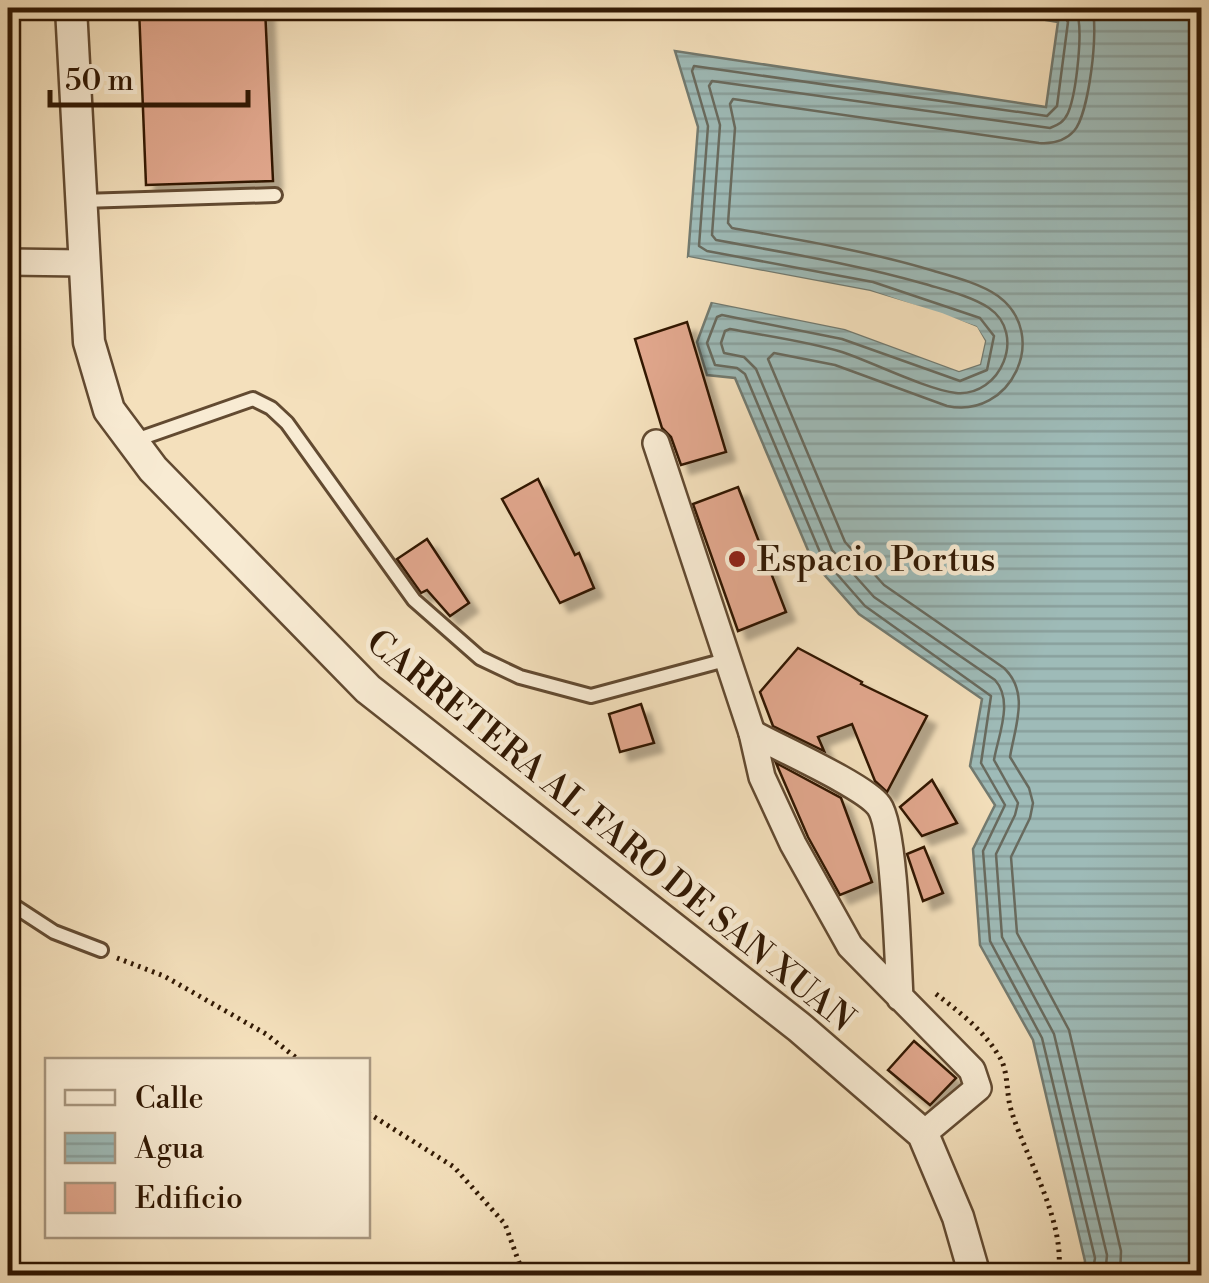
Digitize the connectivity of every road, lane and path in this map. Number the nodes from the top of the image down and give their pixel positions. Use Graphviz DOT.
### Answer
graph roads {
  1 [pos="71,8"];
  2 [pos="275,195"];
  3 [pos="80,201"];
  4 [pos="8,262"];
  5 [pos="82,263"];
  6 [pos="133,442"];
  7 [pos="656,443"];
  8 [pos="729,659"];
  9 [pos="752,733"];
  10 [pos="8,902"];
  11 [pos="895,924"];
  12 [pos="850,946"];
  13 [pos="101,950"];
  14 [pos="898,964"];
  15 [pos="900,998"];
  16 [pos="296,1058"];
  17 [pos="370,1113"];
  18 [pos="922,1134"];
  19 [pos="524,1276"];
  20 [pos="975,1276"];
  21 [pos="1058,1276"];
  1 -- 3 [label="street, CARRETERA AL FARO DE SAN XUAN"];
  2 -- 3 [label="lane"];
  3 -- 5 [label="street, CARRETERA AL FARO DE SAN XUAN"];
  4 -- 5 [label="street"];
  5 -- 6 [label="street, CARRETERA AL FARO DE SAN XUAN"];
  6 -- 8 [label="lane"];
  6 -- 18 [label="street, CARRETERA AL FARO DE SAN XUAN"];
  7 -- 8 [label="street"];
  8 -- 9 [label="street"];
  9 -- 11 [label="street"];
  9 -- 12 [label="street"];
  10 -- 13 [label="lane"];
  11 -- 12 [label="street"];
  11 -- 14 [label="street"];
  12 -- 15 [label="street"];
  13 -- 16 [label="path"];
  14 -- 15 [label="street"];
  14 -- 21 [label="path"];
  15 -- 18 [label="street"];
  17 -- 19 [label="path"];
  18 -- 20 [label="street, CARRETERA AL FARO DE SAN XUAN"];
}
